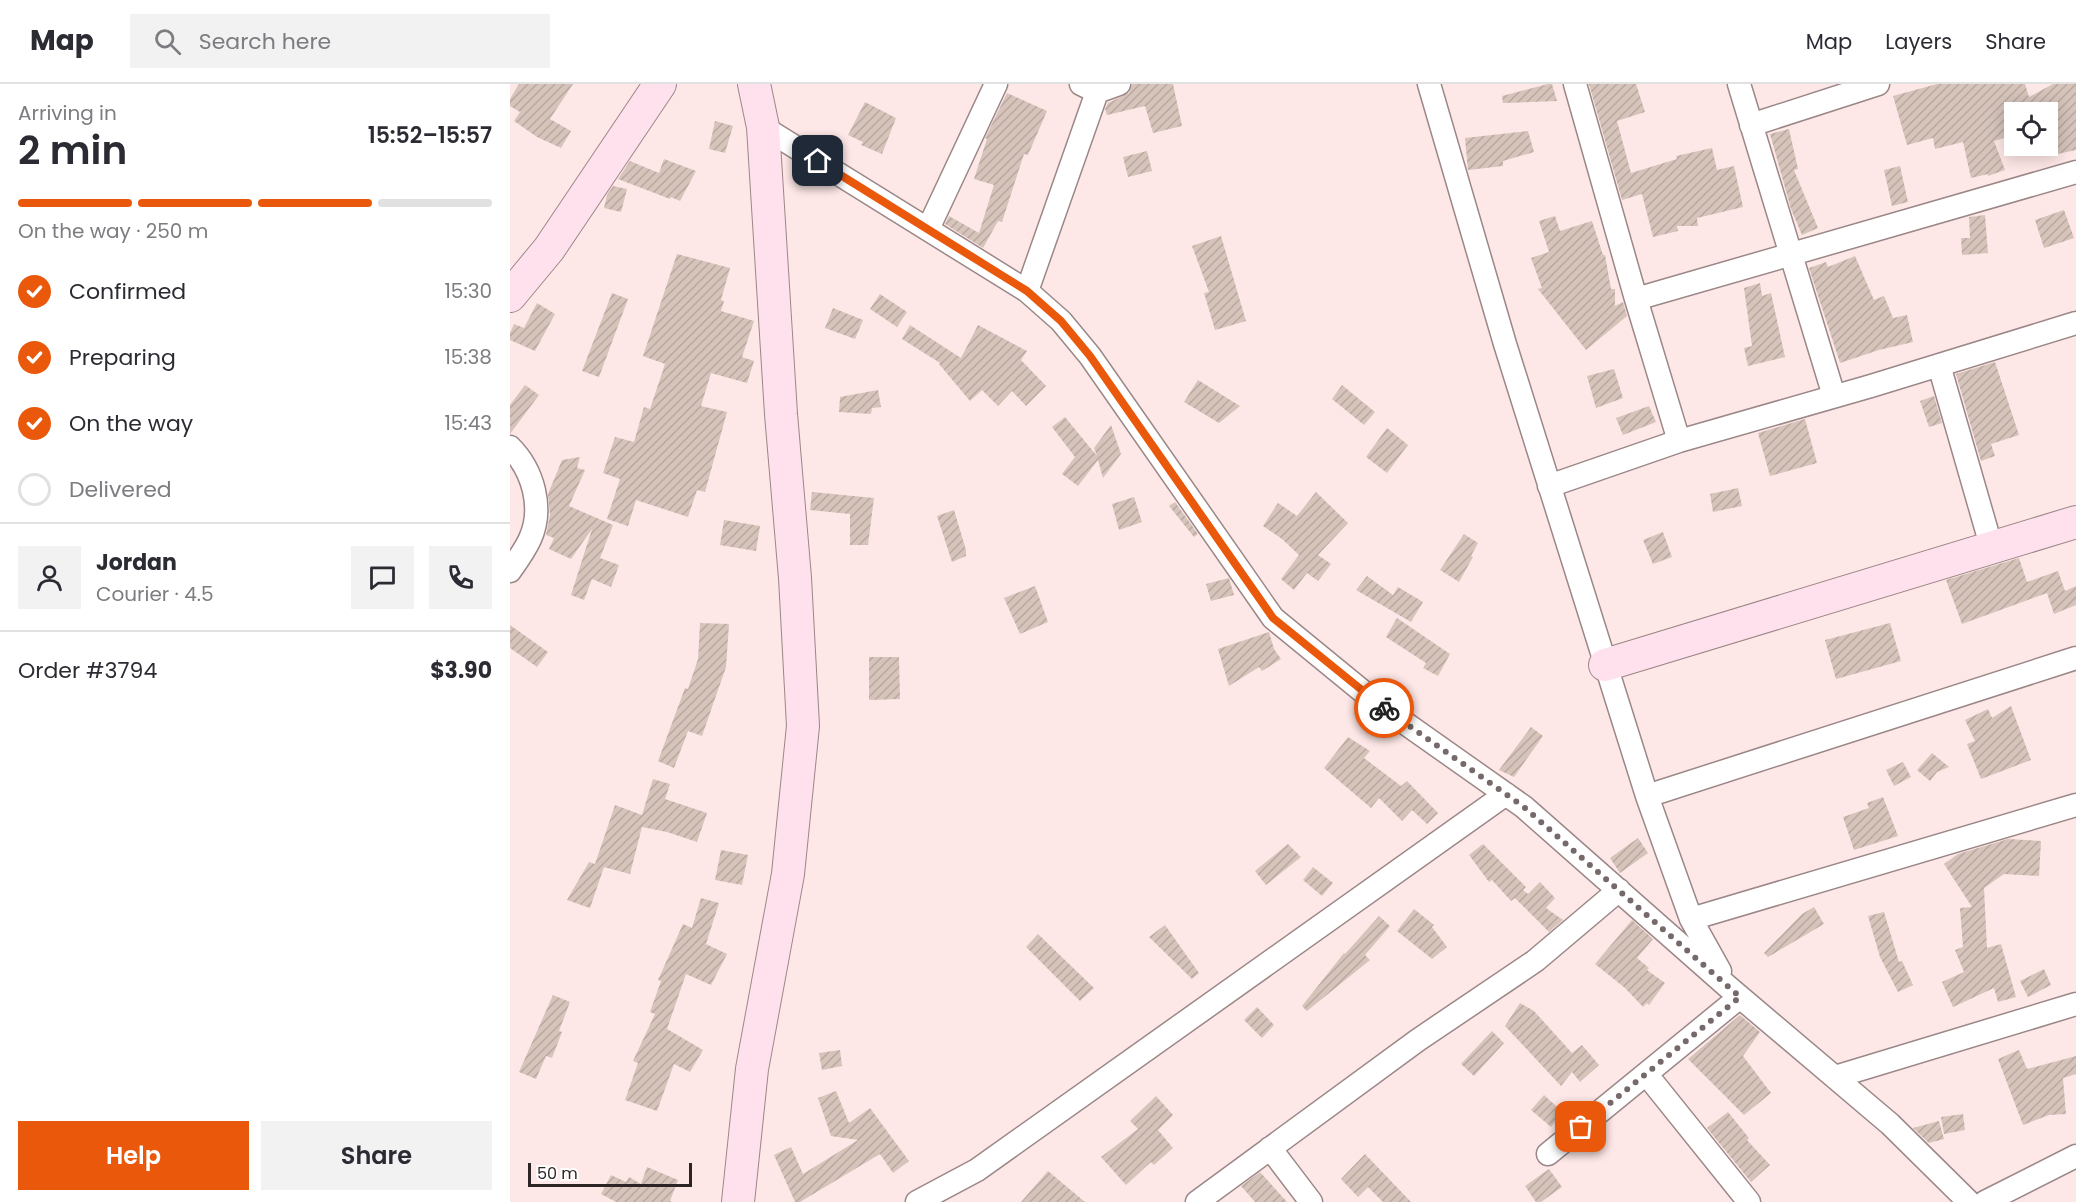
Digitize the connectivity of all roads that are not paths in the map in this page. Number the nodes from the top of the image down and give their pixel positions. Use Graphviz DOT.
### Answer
graph roads {
  1 [pos="660,84"];
  2 [pos="754,84"];
  3 [pos="996,84"];
  4 [pos="1119,84"];
  5 [pos="1429,84"];
  6 [pos="1575,84"];
  7 [pos="1739,84"];
  8 [pos="1878,84"];
  9 [pos="1089,88"];
  10 [pos="1751,125"];
  11 [pos="763,127"];
  12 [pos="2076,172"];
  13 [pos="928,229"];
  14 [pos="1791,255"];
  15 [pos="1027,291"];
  16 [pos="510,296"];
  17 [pos="1636,299"];
  18 [pos="2076,323"];
  19 [pos="1939,365"];
  20 [pos="1834,396"];
  21 [pos="1679,441"];
  22 [pos="510,447"];
  23 [pos="1549,486"];
  24 [pos="2076,522"];
  25 [pos="1992,549"];
  26 [pos="510,571"];
  27 [pos="2076,658"];
  28 [pos="1605,665"];
  29 [pos="1506,794"];
  30 [pos="1647,796"];
  31 [pos="2076,805"];
  32 [pos="1619,890"];
  33 [pos="1691,919"];
  34 [pos="1734,991"];
  35 [pos="2076,1004"];
  36 [pos="1647,1075"];
  37 [pos="1834,1077"];
  38 [pos="1270,1148"];
  39 [pos="1548,1154"];
  40 [pos="2076,1156"];
  41 [pos="738,1202"];
  42 [pos="916,1202"];
  43 [pos="1197,1202"];
  44 [pos="1311,1202"];
  45 [pos="1749,1202"];
  46 [pos="1969,1202"];
  47 [pos="1985,1202"];
  1 -- 16 [label="street"];
  2 -- 11 [label="street"];
  3 -- 13 [label="street"];
  4 -- 9 [label="street"];
  5 -- 23 [label="street"];
  6 -- 17 [label="street"];
  7 -- 10 [label="street"];
  8 -- 10 [label="street"];
  9 -- 15 [label="street"];
  10 -- 14 [label="street"];
  11 -- 13 [label="street"];
  11 -- 41 [label="street"];
  12 -- 14 [label="street"];
  13 -- 15 [label="street"];
  14 -- 17 [label="street"];
  14 -- 20 [label="street"];
  15 -- 29 [label="street"];
  17 -- 21 [label="street"];
  18 -- 19 [label="street"];
  19 -- 20 [label="street"];
  19 -- 25 [label="street"];
  20 -- 21 [label="street"];
  21 -- 23 [label="street"];
  22 -- 26 [label="street"];
  23 -- 28 [label="street"];
  24 -- 25 [label="street"];
  25 -- 28 [label="street"];
  27 -- 30 [label="street"];
  28 -- 30 [label="street"];
  29 -- 32 [label="street"];
  29 -- 42 [label="street"];
  30 -- 33 [label="street"];
  31 -- 33 [label="street"];
  32 -- 34 [label="street"];
  32 -- 38 [label="street"];
  33 -- 34 [label="street"];
  34 -- 36 [label="street"];
  34 -- 37 [label="street"];
  35 -- 37 [label="street"];
  36 -- 39 [label="street"];
  36 -- 45 [label="street"];
  37 -- 46 [label="street"];
  38 -- 43 [label="street"];
  38 -- 44 [label="street"];
  40 -- 47 [label="street"];
}
